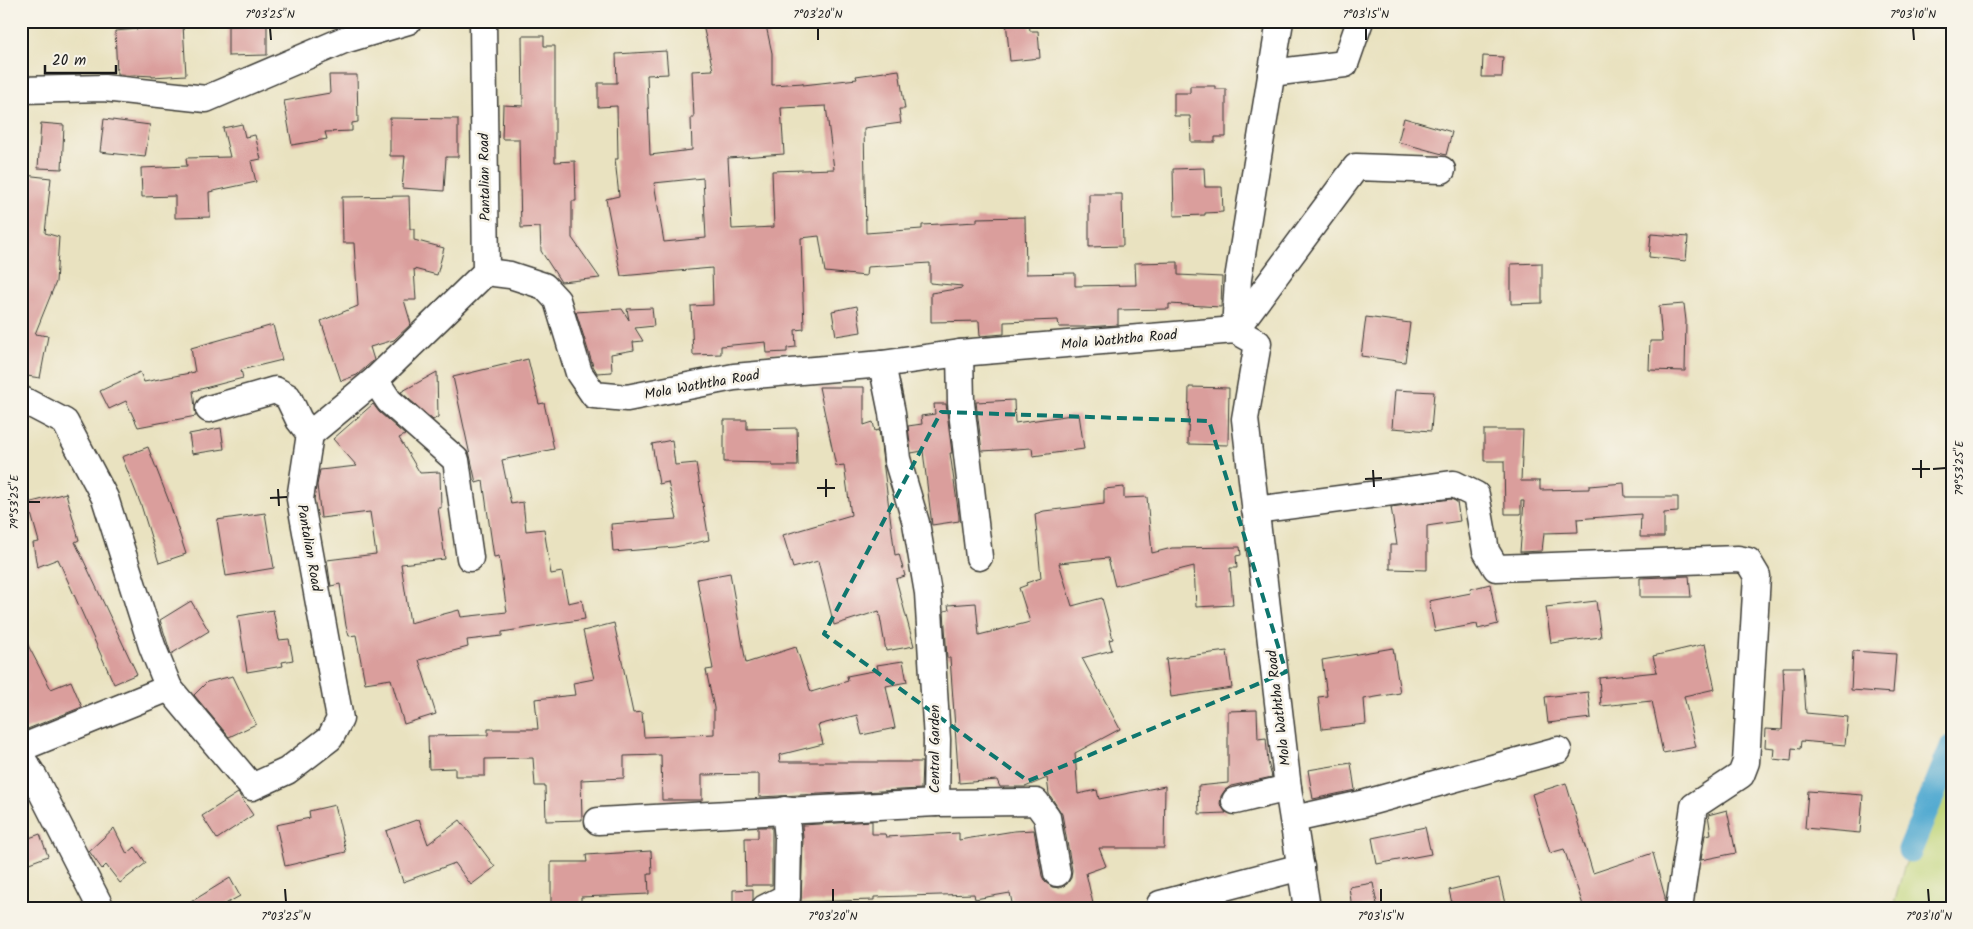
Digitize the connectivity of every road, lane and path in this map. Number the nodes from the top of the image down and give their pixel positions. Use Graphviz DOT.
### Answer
graph roads {
  1 [pos="408,21"];
  2 [pos="483,21"];
  3 [pos="1280,21"];
  4 [pos="1360,21"];
  5 [pos="1271,73"];
  6 [pos="21,90"];
  7 [pos="1442,170"];
  8 [pos="486,272"];
  9 [pos="1235,330"];
  10 [pos="960,353"];
  11 [pos="882,364"];
  12 [pos="374,380"];
  13 [pos="21,399"];
  14 [pos="209,409"];
  15 [pos="310,434"];
  16 [pos="1255,510"];
  17 [pos="979,557"];
  18 [pos="470,558"];
  19 [pos="168,688"];
  20 [pos="21,748"];
  21 [pos="1558,750"];
  22 [pos="21,756"];
  23 [pos="1288,788"];
  24 [pos="1235,801"];
  25 [pos="936,803"];
  26 [pos="786,810"];
  27 [pos="1294,819"];
  28 [pos="598,821"];
  29 [pos="1301,867"];
  30 [pos="1057,873"];
  31 [pos="1160,904"];
  32 [pos="102,908"];
  33 [pos="765,908"];
  34 [pos="1306,908"];
  35 [pos="1679,908"];
  1 -- 6 [label="street"];
  2 -- 8 [label="street, Pantalian Road"];
  3 -- 5 [label="street"];
  4 -- 5 [label="street"];
  5 -- 9 [label="street"];
  7 -- 9 [label="street"];
  8 -- 11 [label="street, Mola Waththa Road"];
  8 -- 12 [label="street"];
  9 -- 10 [label="street, Mola Waththa Road"];
  9 -- 16 [label="street, Mola Waththa Road"];
  10 -- 11 [label="street, Mola Waththa Road"];
  10 -- 17 [label="street"];
  11 -- 25 [label="street, Central Garden"];
  12 -- 15 [label="street"];
  12 -- 18 [label="street"];
  13 -- 19 [label="street"];
  14 -- 15 [label="street"];
  15 -- 19 [label="street, Pantalian Road"];
  16 -- 23 [label="street, Mola Waththa Road"];
  16 -- 35 [label="street"];
  19 -- 20 [label="street"];
  21 -- 27 [label="street"];
  22 -- 32 [label="street"];
  23 -- 24 [label="street"];
  23 -- 27 [label="street, Mola Waththa Road"];
  25 -- 26 [label="street, Central Garden"];
  25 -- 30 [label="street"];
  26 -- 28 [label="street, Central Garden"];
  26 -- 33 [label="street"];
  27 -- 29 [label="street, Mola Waththa Road"];
  29 -- 31 [label="street"];
  29 -- 34 [label="street, Mola Waththa Road"];
}
